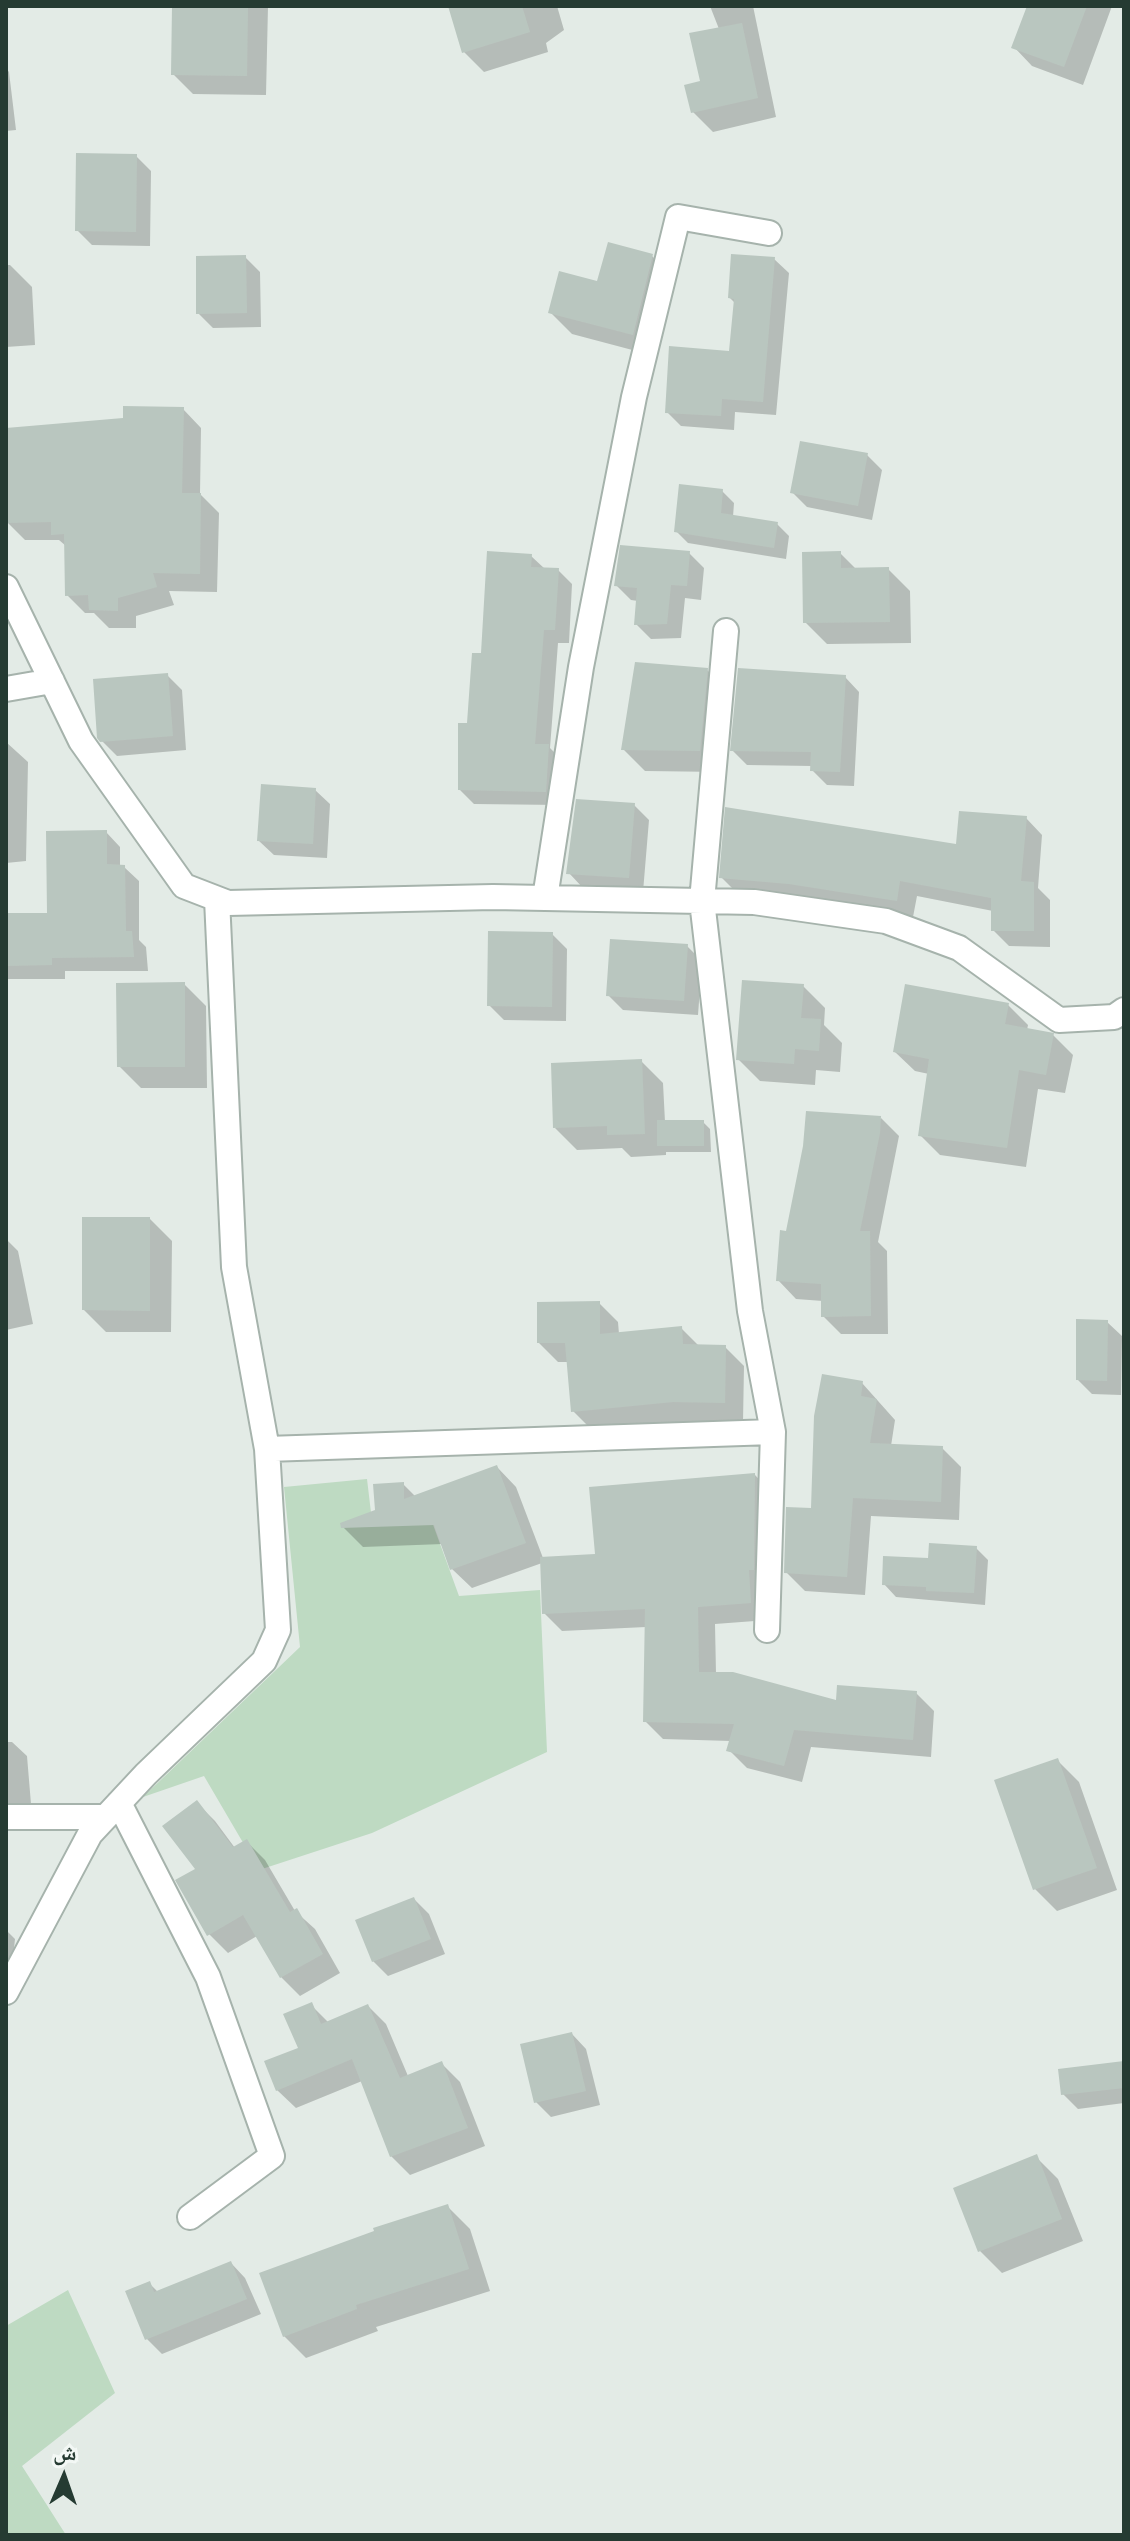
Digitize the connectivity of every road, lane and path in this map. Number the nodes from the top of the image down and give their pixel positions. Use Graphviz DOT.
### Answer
graph roads {
  1 [pos="769,233"];
  2 [pos="6,587"];
  3 [pos="726,631"];
  4 [pos="52,681"];
  5 [pos="6,689"];
  6 [pos="545,898"];
  7 [pos="217,899"];
  8 [pos="702,901"];
  9 [pos="1124,1010"];
  10 [pos="773,1432"];
  11 [pos="267,1449"];
  12 [pos="767,1630"];
  13 [pos="113,1810"];
  14 [pos="6,1817"];
  15 [pos="6,1992"];
  16 [pos="190,2217"];
  1 -- 6 [label="street"];
  2 -- 4 [label="street"];
  3 -- 8 [label="street"];
  4 -- 5 [label="street"];
  4 -- 7 [label="street"];
  6 -- 7 [label="street"];
  6 -- 8 [label="street"];
  7 -- 11 [label="street"];
  8 -- 9 [label="street"];
  8 -- 10 [label="street"];
  10 -- 11 [label="street"];
  10 -- 12 [label="street"];
  11 -- 13 [label="street"];
  13 -- 14 [label="street"];
  13 -- 15 [label="street"];
  13 -- 16 [label="street"];
}
